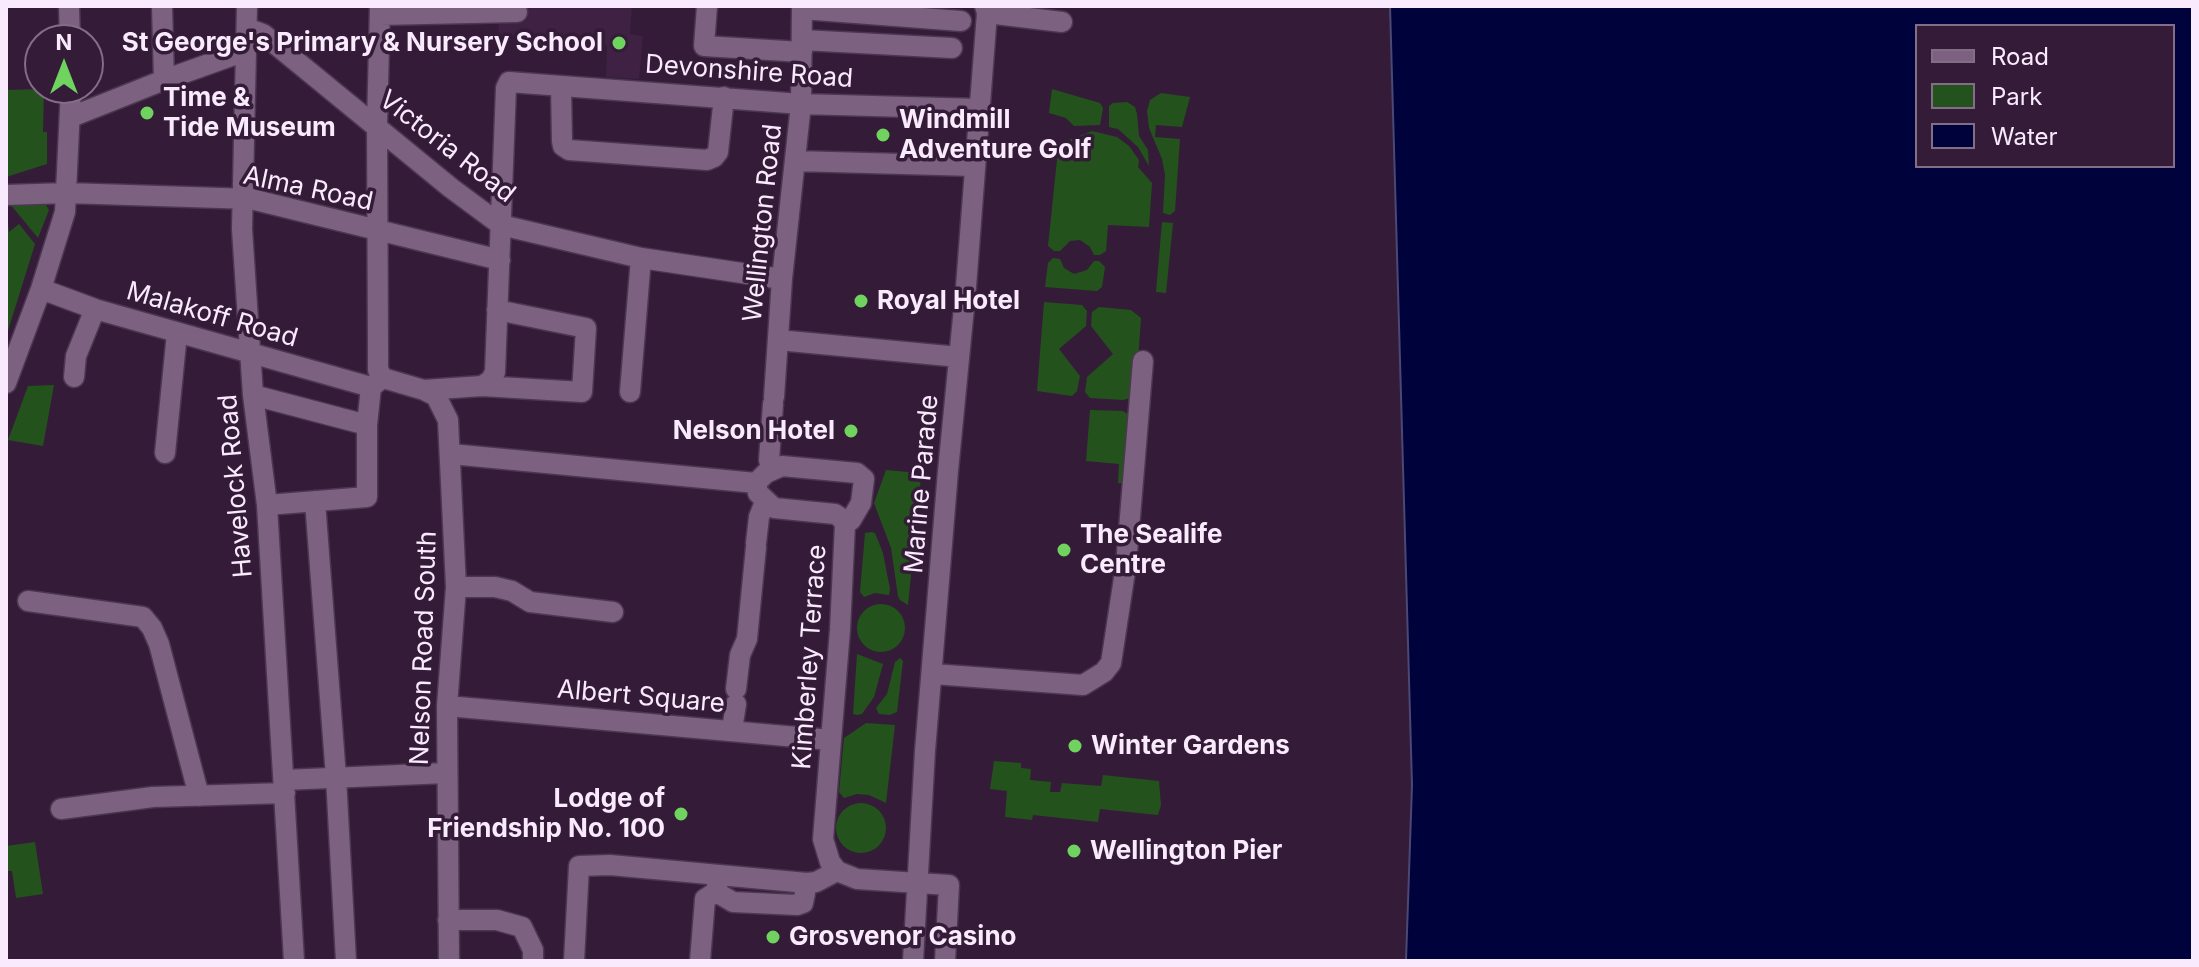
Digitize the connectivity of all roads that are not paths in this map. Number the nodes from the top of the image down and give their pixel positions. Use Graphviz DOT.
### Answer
graph roads {
  1 [pos="162,6"];
  2 [pos="707,6"];
  3 [pos="802,8"];
  4 [pos="987,8"];
  5 [pos="380,10"];
  6 [pos="517,12"];
  7 [pos="243,13"];
  8 [pos="961,21"];
  9 [pos="1062,22"];
  10 [pos="802,46"];
  11 [pos="952,48"];
  12 [pos="246,55"];
  13 [pos="164,80"];
  14 [pos="561,86"];
  15 [pos="724,97"];
  16 [pos="71,104"];
  17 [pos="801,104"];
  18 [pos="979,109"];
  19 [pos="71,117"];
  20 [pos="377,125"];
  21 [pos="795,161"];
  22 [pos="974,166"];
  23 [pos="67,193"];
  24 [pos="6,195"];
  25 [pos="242,199"];
  26 [pos="501,225"];
  27 [pos="378,230"];
  28 [pos="641,258"];
  29 [pos="500,260"];
  30 [pos="782,279"];
  31 [pos="41,289"];
  32 [pos="95,309"];
  33 [pos="497,310"];
  34 [pos="177,333"];
  35 [pos="778,340"];
  36 [pos="250,353"];
  37 [pos="959,357"];
  38 [pos="1143,361"];
  39 [pos="74,377"];
  40 [pos="377,382"];
  41 [pos="6,383"];
  42 [pos="482,386"];
  43 [pos="424,390"];
  44 [pos="630,392"];
  45 [pos="253,395"];
  46 [pos="367,425"];
  47 [pos="165,453"];
  48 [pos="451,454"];
  49 [pos="772,470"];
  50 [pos="760,492"];
  51 [pos="315,501"];
  52 [pos="267,505"];
  53 [pos="845,524"];
  54 [pos="456,587"];
  55 [pos="28,601"];
  56 [pos="613,612"];
  57 [pos="933,674"];
  58 [pos="447,706"];
  59 [pos="732,730"];
  60 [pos="831,740"];
  61 [pos="446,773"];
  62 [pos="336,777"];
  63 [pos="285,786"];
  64 [pos="199,796"];
  65 [pos="61,809"];
  66 [pos="837,871"];
  67 [pos="761,879"];
  68 [pos="807,883"];
  69 [pos="717,884"];
  70 [pos="916,884"];
  71 [pos="758,903"];
  72 [pos="448,920"];
  73 [pos="294,961"];
  74 [pos="346,961"];
  75 [pos="449,961"];
  76 [pos="533,961"];
  77 [pos="574,961"];
  78 [pos="700,961"];
  79 [pos="913,961"];
  80 [pos="945,961"];
  1 -- 13 [label="street"];
  2 -- 10 [label="street"];
  3 -- 8 [label="street"];
  3 -- 10 [label="street, Wellington Road"];
  4 -- 9 [label="street"];
  4 -- 18 [label="street, Marine Parade"];
  5 -- 6 [label="street"];
  5 -- 20 [label="street"];
  7 -- 12 [label="street, Havelock Road"];
  7 -- 20 [label="street, Victoria Road"];
  10 -- 11 [label="street"];
  10 -- 17 [label="street, Wellington Road"];
  12 -- 13 [label="street"];
  12 -- 25 [label="street, Havelock Road"];
  13 -- 19 [label="street"];
  14 -- 15 [label="street, Devonshire Road"];
  14 -- 15 [label="street"];
  14 -- 26 [label="street, Devonshire Road"];
  15 -- 17 [label="street, Devonshire Road"];
  16 -- 19 [label="street"];
  17 -- 18 [label="street, Devonshire Road"];
  17 -- 21 [label="street, Wellington Road"];
  18 -- 22 [label="street, Marine Parade"];
  19 -- 23 [label="street"];
  20 -- 26 [label="street, Victoria Road"];
  20 -- 27 [label="street"];
  21 -- 22 [label="street"];
  21 -- 30 [label="street, Wellington Road"];
  22 -- 37 [label="street, Marine Parade"];
  23 -- 24 [label="street, Alma Road"];
  23 -- 25 [label="street, Alma Road"];
  23 -- 31 [label="street"];
  25 -- 27 [label="street, Alma Road"];
  25 -- 36 [label="street, Havelock Road"];
  26 -- 28 [label="street, Victoria Road"];
  26 -- 29 [label="street"];
  27 -- 29 [label="street, Alma Road"];
  27 -- 40 [label="street"];
  28 -- 30 [label="street, Victoria Road"];
  28 -- 44 [label="street"];
  29 -- 33 [label="street"];
  30 -- 35 [label="street, Wellington Road"];
  31 -- 32 [label="street, Malakoff Road"];
  31 -- 41 [label="street"];
  32 -- 34 [label="street, Malakoff Road"];
  32 -- 39 [label="street"];
  33 -- 42 [label="street"];
  33 -- 42 [label="street"];
  34 -- 36 [label="street, Malakoff Road"];
  34 -- 47 [label="street"];
  35 -- 37 [label="street"];
  35 -- 49 [label="street, Wellington Road"];
  36 -- 40 [label="street, Malakoff Road"];
  36 -- 45 [label="street, Havelock Road"];
  37 -- 57 [label="street, Marine Parade"];
  38 -- 57 [label="street"];
  40 -- 43 [label="street"];
  40 -- 46 [label="street"];
  42 -- 43 [label="street"];
  43 -- 48 [label="street, Nelson Road South"];
  45 -- 46 [label="street"];
  45 -- 52 [label="street, Havelock Road"];
  46 -- 51 [label="street"];
  48 -- 50 [label="street, Kimberley Terrace"];
  48 -- 54 [label="street, Nelson Road South"];
  49 -- 50 [label="street"];
  49 -- 53 [label="street"];
  50 -- 53 [label="street, Kimberley Terrace"];
  50 -- 59 [label="street"];
  51 -- 52 [label="street"];
  51 -- 62 [label="street"];
  52 -- 63 [label="street, Havelock Road"];
  53 -- 60 [label="street, Kimberley Terrace"];
  54 -- 56 [label="street"];
  54 -- 58 [label="street, Nelson Road South"];
  55 -- 64 [label="street"];
  57 -- 70 [label="street, Marine Parade"];
  58 -- 59 [label="street, Albert Square"];
  58 -- 61 [label="street, Nelson Road South"];
  59 -- 60 [label="street, Albert Square"];
  60 -- 66 [label="street, Kimberley Terrace"];
  61 -- 62 [label="street"];
  61 -- 72 [label="street, Nelson Road South"];
  62 -- 63 [label="street"];
  62 -- 74 [label="street"];
  63 -- 64 [label="street"];
  63 -- 73 [label="street, Havelock Road"];
  64 -- 65 [label="street"];
  66 -- 68 [label="street"];
  66 -- 70 [label="street"];
  67 -- 68 [label="street"];
  67 -- 69 [label="street"];
  67 -- 71 [label="street"];
  68 -- 71 [label="street"];
  69 -- 71 [label="street"];
  69 -- 77 [label="street"];
  69 -- 78 [label="street"];
  70 -- 79 [label="street, Marine Parade"];
  70 -- 80 [label="street"];
  72 -- 75 [label="street, Nelson Road South"];
  72 -- 76 [label="street"];
}
